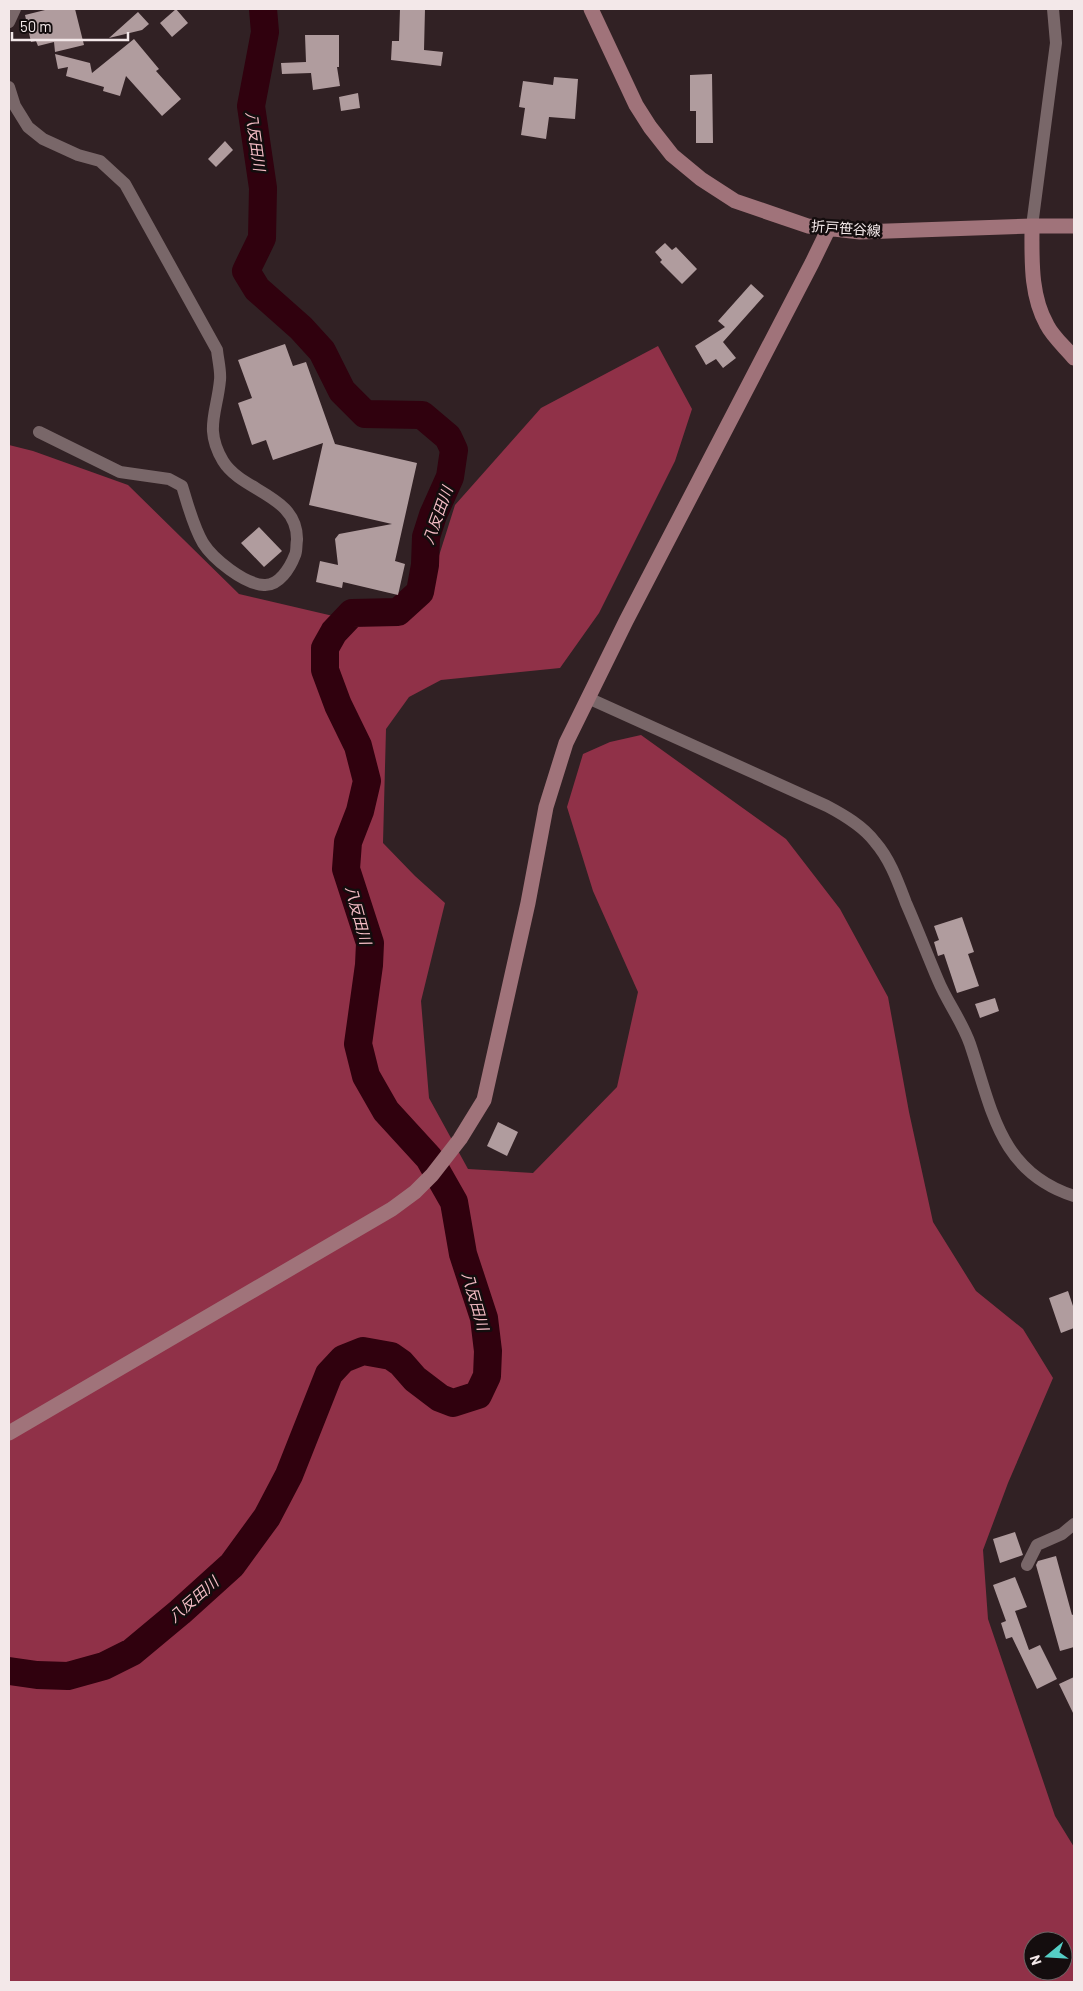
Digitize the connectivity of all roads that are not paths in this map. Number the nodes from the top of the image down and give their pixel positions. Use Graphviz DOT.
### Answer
graph roads {
  1 [pos="15,9"];
  2 [pos="591,9"];
  3 [pos="1053,9"];
  4 [pos="9,22"];
  5 [pos="9,88"];
  6 [pos="1032,226"];
  7 [pos="1074,226"];
  8 [pos="828,230"];
  9 [pos="1074,358"];
  10 [pos="39,432"];
  11 [pos="588,698"];
  12 [pos="1074,1196"];
  13 [pos="9,1433"];
  14 [pos="1074,1524"];
  15 [pos="1027,1565"];
  1 -- 4 [label="street"];
  2 -- 8 [label="street, 折戸笹谷線"];
  3 -- 6 [label="street"];
  5 -- 10 [label="street"];
  6 -- 7 [label="street, 折戸笹谷線"];
  6 -- 8 [label="street, 折戸笹谷線"];
  6 -- 9 [label="street"];
  8 -- 11 [label="street"];
  11 -- 12 [label="street"];
  11 -- 13 [label="street"];
  14 -- 15 [label="street"];
}
